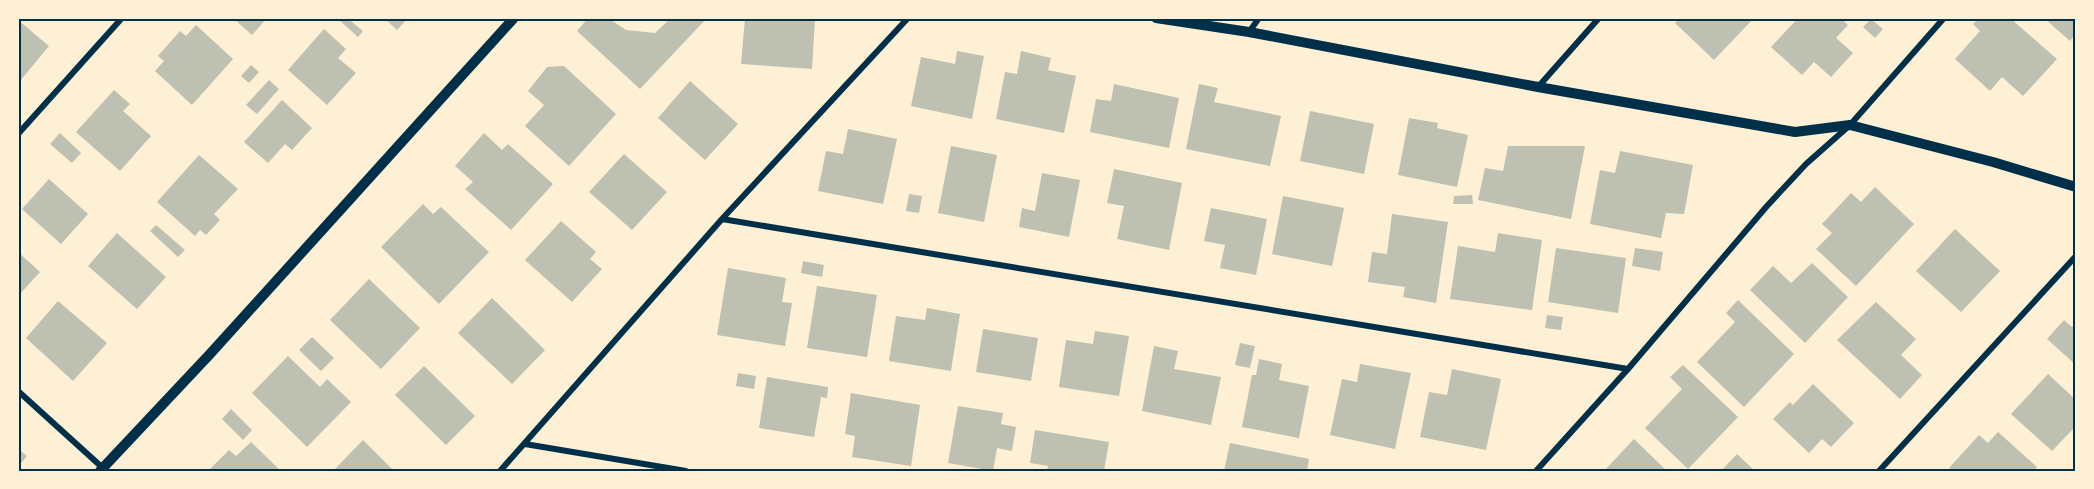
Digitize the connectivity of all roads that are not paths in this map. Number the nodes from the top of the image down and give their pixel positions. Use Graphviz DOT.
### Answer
graph roads {
  1 [pos="123,18"];
  2 [pos="514,18"];
  3 [pos="908,18"];
  4 [pos="1156,18"];
  5 [pos="1259,18"];
  6 [pos="1599,18"];
  7 [pos="1944,18"];
  8 [pos="1249,32"];
  9 [pos="1538,87"];
  10 [pos="1850,125"];
  11 [pos="18,134"];
  12 [pos="2076,187"];
  13 [pos="722,219"];
  14 [pos="2076,256"];
  15 [pos="1628,369"];
  16 [pos="18,391"];
  17 [pos="525,444"];
  18 [pos="103,470"];
  19 [pos="500,471"];
  20 [pos="686,471"];
  21 [pos="1536,471"];
  22 [pos="1879,471"];
  1 -- 11 [label="street"];
  2 -- 18 [label="street"];
  3 -- 13 [label="street"];
  4 -- 8 [label="street"];
  5 -- 8 [label="street"];
  6 -- 9 [label="street"];
  7 -- 10 [label="street"];
  8 -- 9 [label="street"];
  9 -- 10 [label="street"];
  10 -- 12 [label="street"];
  10 -- 15 [label="street"];
  13 -- 15 [label="street"];
  13 -- 17 [label="street"];
  14 -- 22 [label="street"];
  15 -- 21 [label="street"];
  16 -- 18 [label="street"];
  17 -- 19 [label="street"];
  17 -- 20 [label="street"];
}
